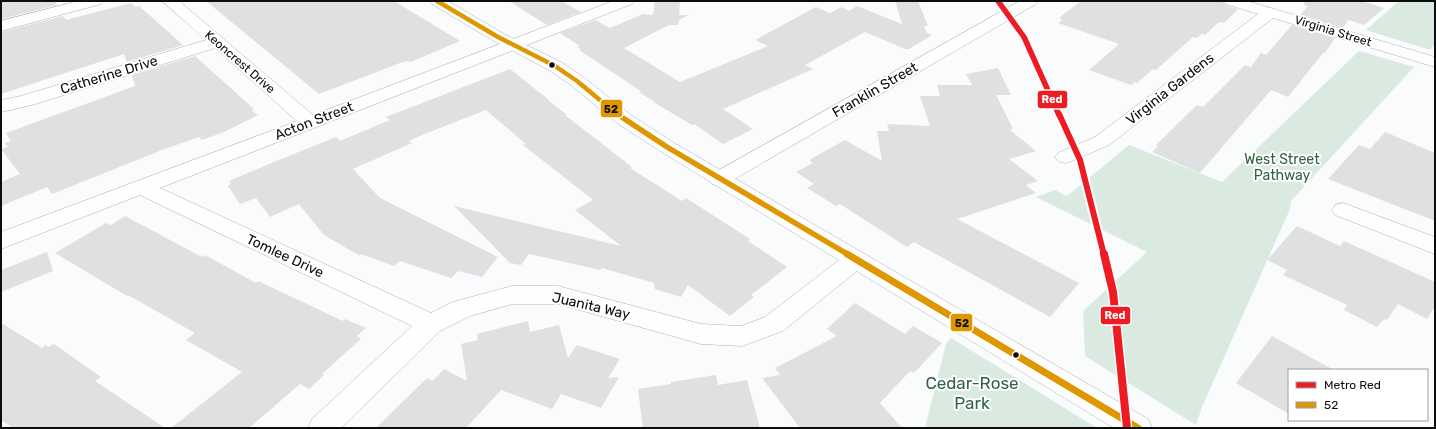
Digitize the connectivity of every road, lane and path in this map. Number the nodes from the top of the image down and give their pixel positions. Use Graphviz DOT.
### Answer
graph roads {
  1 [pos="96,1"];
  2 [pos="170,1"];
  3 [pos="437,1"];
  4 [pos="627,1"];
  5 [pos="1031,1"];
  6 [pos="1231,1"];
  7 [pos="1270,13"];
  8 [pos="1,26"];
  9 [pos="217,42"];
  10 [pos="514,44"];
  11 [pos="1435,62"];
  12 [pos="1,106"];
  13 [pos="310,122"];
  14 [pos="1065,157"];
  15 [pos="719,179"];
  16 [pos="140,187"];
  17 [pos="1343,210"];
  18 [pos="1,241"];
  19 [pos="1435,246"];
  20 [pos="855,260"];
  21 [pos="431,324"];
  22 [pos="322,428"];
  23 [pos="1138,428"];
  1 -- 8 [label="street"];
  2 -- 9 [label="street, Keoncrest Drive"];
  3 -- 10 [label="street"];
  4 -- 10 [label="street, Acton Street"];
  5 -- 15 [label="street, Franklin Street"];
  6 -- 7 [label="street, Virginia Street"];
  7 -- 11 [label="street, Virginia Street"];
  7 -- 14 [label="street, Virginia Gardens"];
  9 -- 12 [label="street, Catherine Drive"];
  9 -- 13 [label="street, Keoncrest Drive"];
  10 -- 13 [label="street, Acton Street"];
  10 -- 15 [label="street"];
  13 -- 16 [label="street, Acton Street"];
  15 -- 20 [label="street"];
  16 -- 18 [label="street, Acton Street"];
  16 -- 21 [label="street, Tomlee Drive"];
  17 -- 19 [label="street"];
  20 -- 21 [label="street, Juanita Way"];
  20 -- 23 [label="street"];
  21 -- 22 [label="street, Juanita Way"];
}
